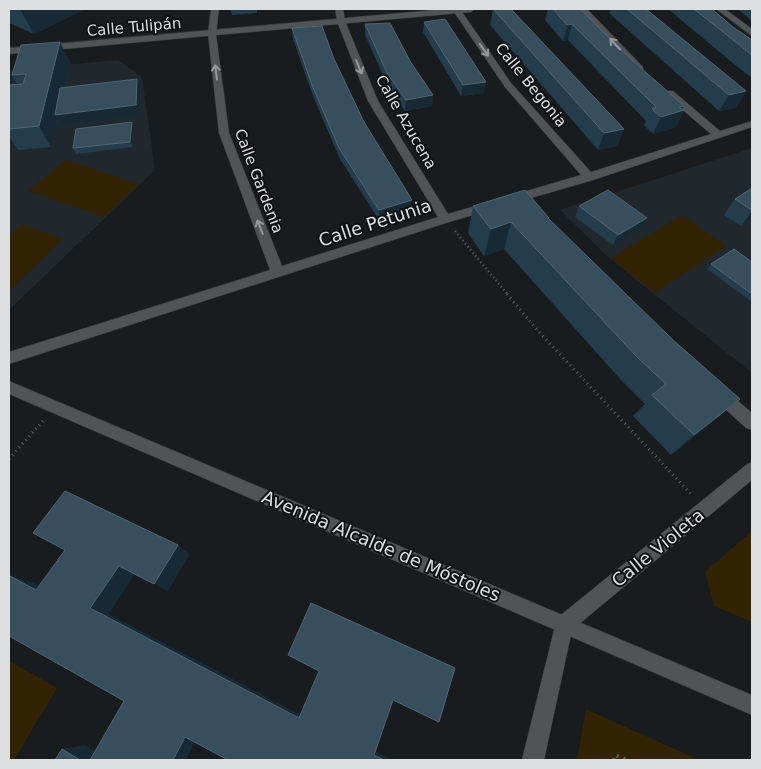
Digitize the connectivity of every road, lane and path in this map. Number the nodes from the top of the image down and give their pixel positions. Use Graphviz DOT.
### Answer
graph roads {
  1 [pos="215,9"];
  2 [pos="339,9"];
  3 [pos="472,9"];
  4 [pos="583,9"];
  5 [pos="720,9"];
  6 [pos="456,10"];
  7 [pos="341,22"];
  8 [pos="752,33"];
  9 [pos="212,34"];
  10 [pos="9,51"];
  11 [pos="648,75"];
  12 [pos="662,87"];
  13 [pos="752,124"];
  14 [pos="717,134"];
  15 [pos="589,177"];
  16 [pos="446,219"];
  17 [pos="278,272"];
  18 [pos="9,358"];
  19 [pos="705,380"];
  20 [pos="9,388"];
  21 [pos="56,408"];
  22 [pos="752,423"];
  23 [pos="9,459"];
  24 [pos="752,470"];
  25 [pos="705,510"];
  26 [pos="564,625"];
  27 [pos="752,705"];
  28 [pos="533,760"];
  29 [pos="614,760"];
  30 [pos="627,760"];
  1 -- 9 [label="street, Calle Gardenia"];
  2 -- 7 [label="street, Calle Azucena"];
  3 -- 6 [label="street, Calle Tulipán"];
  11 -- 4 [label="street, one-way"];
  5 -- 8 [label="street"];
  6 -- 7 [label="street, Calle Tulipán"];
  6 -- 15 [label="street, Calle Begonia, one-way"];
  7 -- 9 [label="street, Calle Tulipán"];
  7 -- 16 [label="street, Calle Azucena, one-way"];
  9 -- 10 [label="street, Calle Tulipán"];
  17 -- 9 [label="street, Calle Gardenia, one-way"];
  12 -- 14 [label="street"];
  13 -- 14 [label="street, Calle Petunia"];
  14 -- 15 [label="street, Calle Petunia"];
  15 -- 16 [label="street, Calle Petunia"];
  16 -- 17 [label="street, Calle Petunia"];
  16 -- 25 [label="path"];
  17 -- 18 [label="street, Calle Petunia"];
  19 -- 22 [label="street"];
  20 -- 21 [label="street, Avenida Alcalde de Móstoles"];
  21 -- 23 [label="path"];
  21 -- 26 [label="street, Avenida Alcalde de Móstoles"];
  24 -- 25 [label="street, Calle Violeta"];
  25 -- 26 [label="street, Calle Violeta"];
  26 -- 27 [label="street, Avenida Alcalde de Móstoles"];
  26 -- 28 [label="street"];
  29 -- 30 [label="path"];
}
